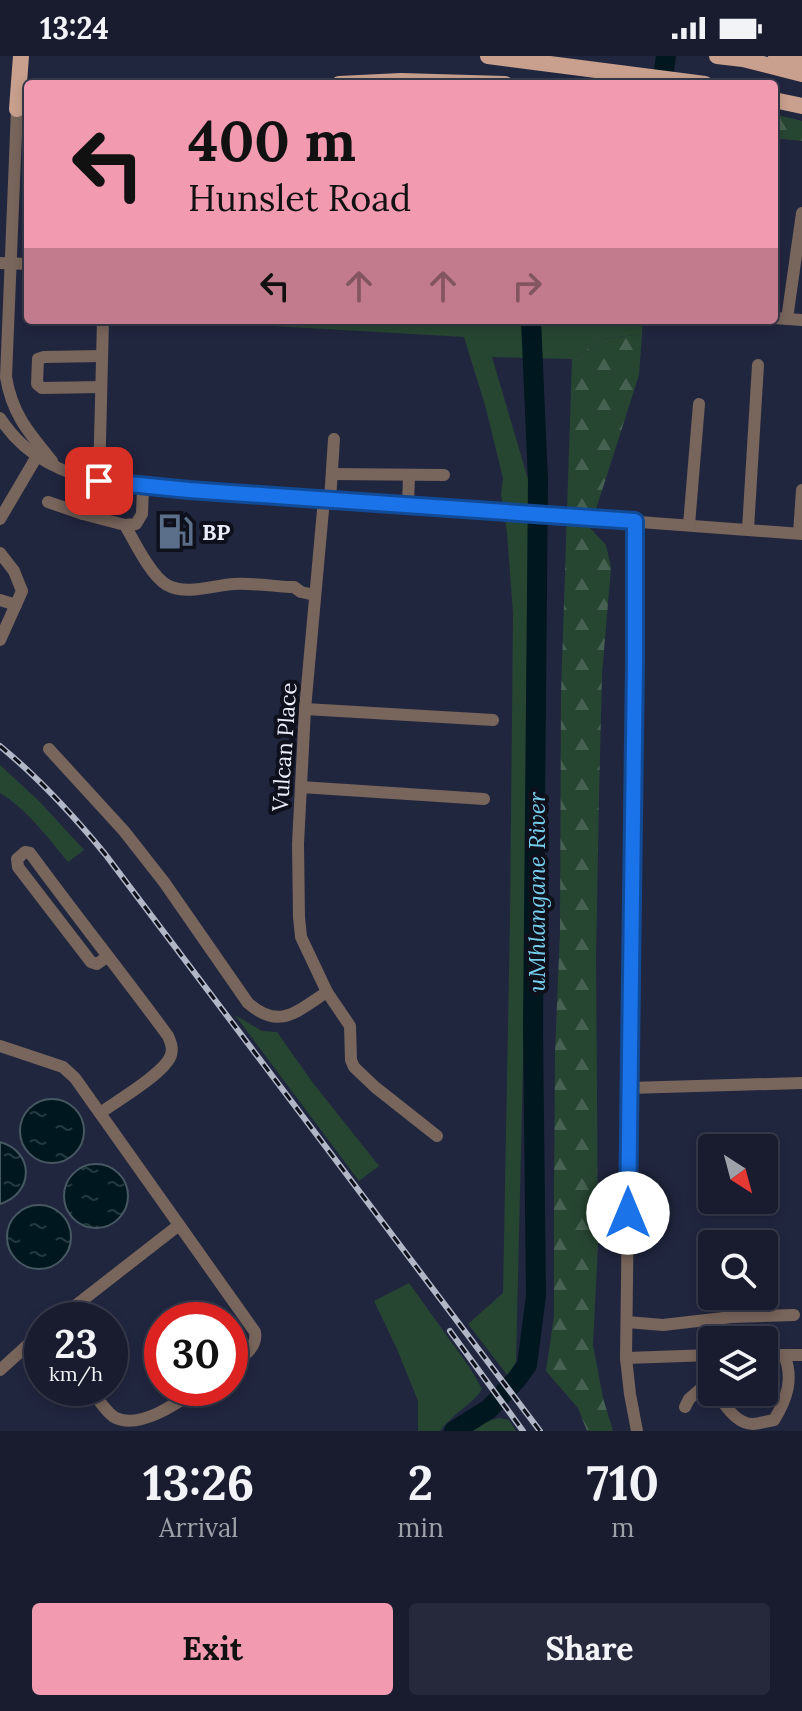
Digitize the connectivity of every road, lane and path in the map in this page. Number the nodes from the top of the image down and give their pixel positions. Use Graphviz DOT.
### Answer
graph roads {
  1 [pos="21,56"];
  2 [pos="488,56"];
  3 [pos="717,56"];
  4 [pos="776,56"];
  5 [pos="802,62"];
  6 [pos="802,74"];
  7 [pos="677,80"];
  8 [pos="778,101"];
  9 [pos="802,106"];
  10 [pos="15,108"];
  11 [pos="802,213"];
  12 [pos="5,263"];
  13 [pos="780,319"];
  14 [pos="802,320"];
  15 [pos="103,324"];
  16 [pos="102,356"];
  17 [pos="758,365"];
  18 [pos="101,387"];
  19 [pos="699,404"];
  20 [pos="0,418"];
  21 [pos="334,439"];
  22 [pos="39,453"];
  23 [pos="332,474"];
  24 [pos="444,475"];
  25 [pos="409,476"];
  26 [pos="94,480"];
  27 [pos="143,486"];
  28 [pos="802,490"];
  29 [pos="327,500"];
  30 [pos="4,502"];
  31 [pos="48,502"];
  32 [pos="408,505"];
  33 [pos="83,514"];
  34 [pos="0,519"];
  35 [pos="635,521"];
  36 [pos="125,525"];
  37 [pos="689,525"];
  38 [pos="748,529"];
  39 [pos="800,533"];
  40 [pos="0,553"];
  41 [pos="315,595"];
  42 [pos="0,600"];
  43 [pos="16,605"];
  44 [pos="0,640"];
  45 [pos="305,709"];
  46 [pos="493,720"];
  47 [pos="49,749"];
  48 [pos="301,787"];
  49 [pos="484,799"];
  50 [pos="108,956"];
  51 [pos="327,992"];
  52 [pos="0,1046"];
  53 [pos="802,1083"];
  54 [pos="629,1088"];
  55 [pos="100,1113"];
  56 [pos="437,1136"];
  57 [pos="179,1225"];
  58 [pos="80,1302"];
  59 [pos="234,1302"];
  60 [pos="794,1315"];
  61 [pos="248,1322"];
  62 [pos="627,1322"];
  63 [pos="24,1348"];
  64 [pos="248,1352"];
  65 [pos="698,1355"];
  66 [pos="778,1355"];
  67 [pos="784,1355"];
  68 [pos="802,1355"];
  69 [pos="626,1358"];
  70 [pos="0,1370"];
  71 [pos="698,1392"];
  72 [pos="105,1406"];
  73 [pos="172,1406"];
  74 [pos="726,1406"];
  75 [pos="685,1407"];
  76 [pos="738,1418"];
  77 [pos="777,1425"];
  78 [pos="637,1431"];
  79 [pos="733,1431"];
  1 -- 10 [label="main road"];
  2 -- 7 [label="main road"];
  3 -- 6 [label="main road"];
  4 -- 5 [label="main road"];
  8 -- 9 [label="main road"];
  10 -- 12 [label="street"];
  11 -- 13 [label="street"];
  12 -- 22 [label="street"];
  13 -- 14 [label="street"];
  15 -- 16 [label="street"];
  16 -- 18 [label="street"];
  16 -- 18 [label="street"];
  17 -- 38 [label="street"];
  18 -- 26 [label="street"];
  19 -- 37 [label="street"];
  20 -- 22 [label="street"];
  21 -- 23 [label="street, Vulcan Place"];
  22 -- 26 [label="street"];
  22 -- 30 [label="street"];
  23 -- 25 [label="street"];
  23 -- 29 [label="street, Vulcan Place"];
  24 -- 25 [label="street"];
  25 -- 32 [label="street"];
  26 -- 27 [label="street"];
  26 -- 33 [label="street"];
  27 -- 29 [label="street"];
  27 -- 36 [label="street"];
  28 -- 39 [label="street"];
  29 -- 32 [label="street"];
  29 -- 41 [label="street, Vulcan Place"];
  30 -- 34 [label="street"];
  31 -- 33 [label="street"];
  32 -- 35 [label="street"];
  33 -- 36 [label="street"];
  35 -- 37 [label="street"];
  35 -- 54 [label="street"];
  36 -- 41 [label="street"];
  37 -- 38 [label="street"];
  38 -- 39 [label="street"];
  40 -- 43 [label="street"];
  41 -- 45 [label="street, Vulcan Place"];
  42 -- 43 [label="street"];
  43 -- 44 [label="street"];
  45 -- 46 [label="street"];
  45 -- 48 [label="street, Vulcan Place"];
  47 -- 51 [label="street"];
  48 -- 49 [label="street"];
  48 -- 51 [label="street, Vulcan Place"];
  50 -- 50 [label="street"];
  50 -- 55 [label="street"];
  51 -- 56 [label="street, Vulcan Place"];
  52 -- 55 [label="street"];
  53 -- 54 [label="street"];
  54 -- 62 [label="street"];
  55 -- 57 [label="street"];
  57 -- 58 [label="street"];
  57 -- 59 [label="street"];
  60 -- 62 [label="street"];
  61 -- 64 [label="street"];
  62 -- 69 [label="street"];
  63 -- 70 [label="street"];
  65 -- 69 [label="street"];
  66 -- 67 [label="street"];
  67 -- 68 [label="street"];
  67 -- 77 [label="street"];
  69 -- 78 [label="street"];
  71 -- 75 [label="street"];
  72 -- 73 [label="street"];
  74 -- 76 [label="street"];
  76 -- 77 [label="street"];
  76 -- 79 [label="street"];
}
